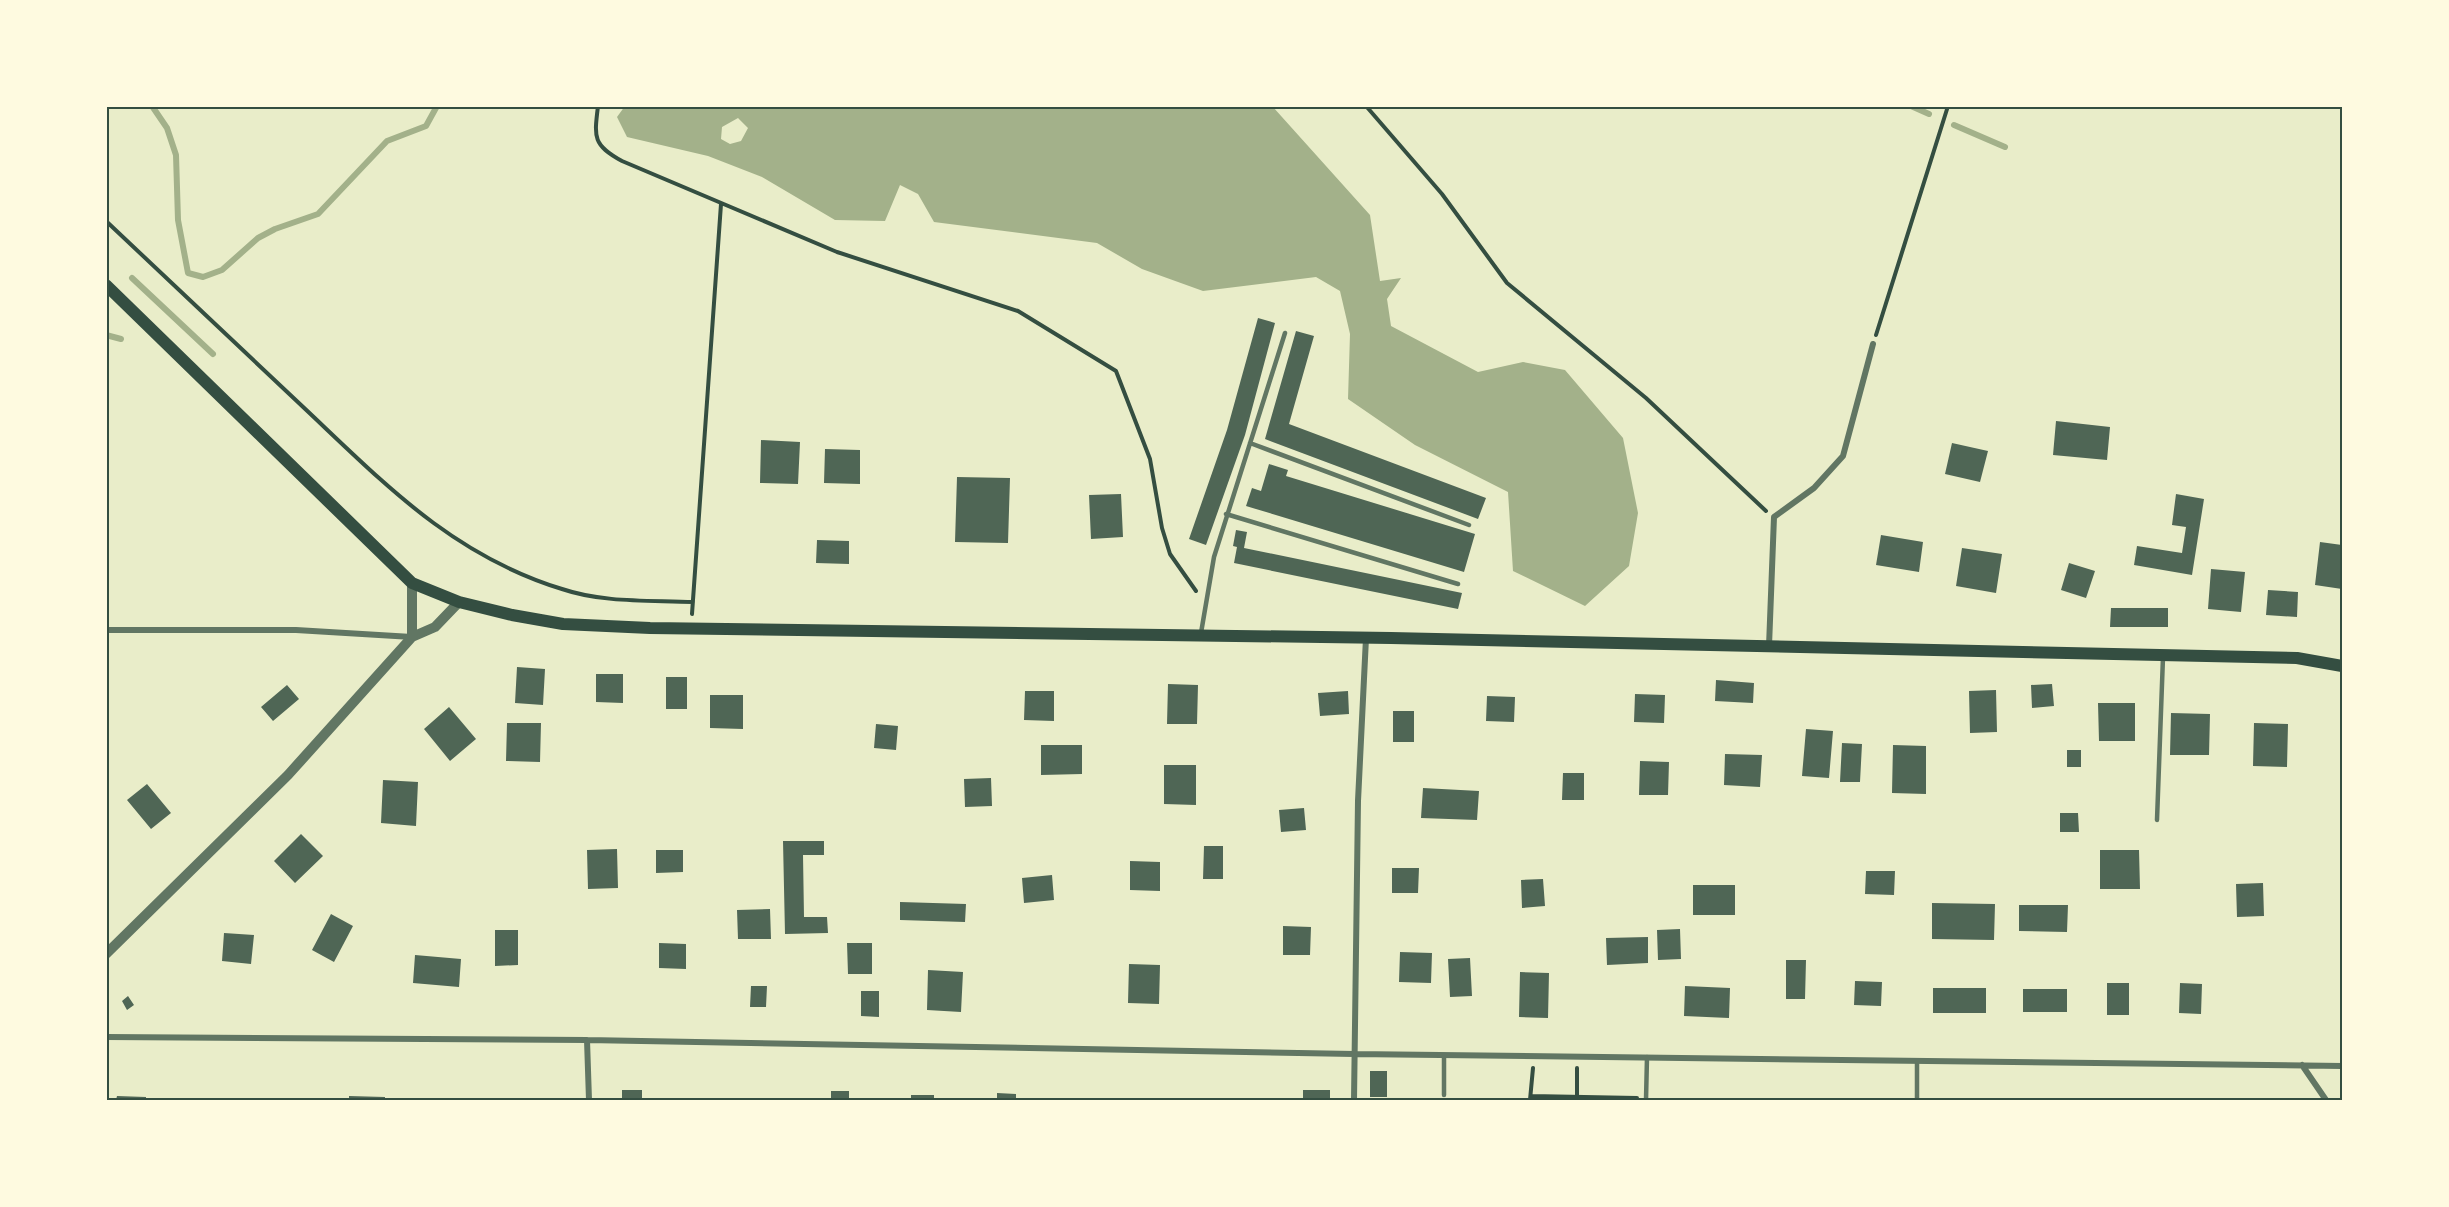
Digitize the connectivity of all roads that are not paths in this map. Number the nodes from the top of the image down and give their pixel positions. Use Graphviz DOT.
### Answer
graph roads {
  1 [pos="106,285"];
  2 [pos="1285,333"];
  3 [pos="1873,344"];
  4 [pos="1250,443"];
  5 [pos="1226,514"];
  6 [pos="1469,525"];
  7 [pos="412,583"];
  8 [pos="1458,584"];
  9 [pos="459,602"];
  10 [pos="106,630"];
  11 [pos="1200,636"];
  12 [pos="412,637"];
  13 [pos="1366,638"];
  14 [pos="1769,646"];
  15 [pos="2163,655"];
  16 [pos="2343,666"];
  17 [pos="2157,820"];
  18 [pos="106,954"];
  19 [pos="106,1037"];
  20 [pos="587,1040"];
  21 [pos="1354,1054"];
  22 [pos="1444,1055"];
  23 [pos="1647,1057"];
  24 [pos="1917,1061"];
  25 [pos="2302,1065"];
  26 [pos="2343,1066"];
  27 [pos="1444,1095"];
  28 [pos="1646,1100"];
  29 [pos="589,1101"];
  30 [pos="1354,1101"];
  31 [pos="1917,1101"];
  32 [pos="2326,1101"];
  1 -- 7 [label="main road"];
  2 -- 4 [label="lane"];
  3 -- 14 [label="street"];
  4 -- 5 [label="lane"];
  4 -- 6 [label="lane"];
  5 -- 8 [label="lane"];
  5 -- 11 [label="lane"];
  7 -- 9 [label="main road"];
  7 -- 12 [label="street"];
  9 -- 11 [label="main road"];
  9 -- 12 [label="street"];
  10 -- 12 [label="street"];
  11 -- 13 [label="main road"];
  12 -- 18 [label="street"];
  13 -- 14 [label="main road"];
  13 -- 21 [label="street"];
  14 -- 15 [label="main road"];
  15 -- 16 [label="main road"];
  15 -- 17 [label="lane"];
  19 -- 20 [label="street"];
  20 -- 21 [label="street"];
  20 -- 29 [label="street"];
  21 -- 22 [label="street"];
  21 -- 30 [label="street"];
  22 -- 23 [label="street"];
  22 -- 27 [label="lane"];
  23 -- 24 [label="street"];
  23 -- 28 [label="lane"];
  24 -- 25 [label="street"];
  24 -- 31 [label="lane"];
  25 -- 26 [label="street"];
  25 -- 32 [label="street"];
}
